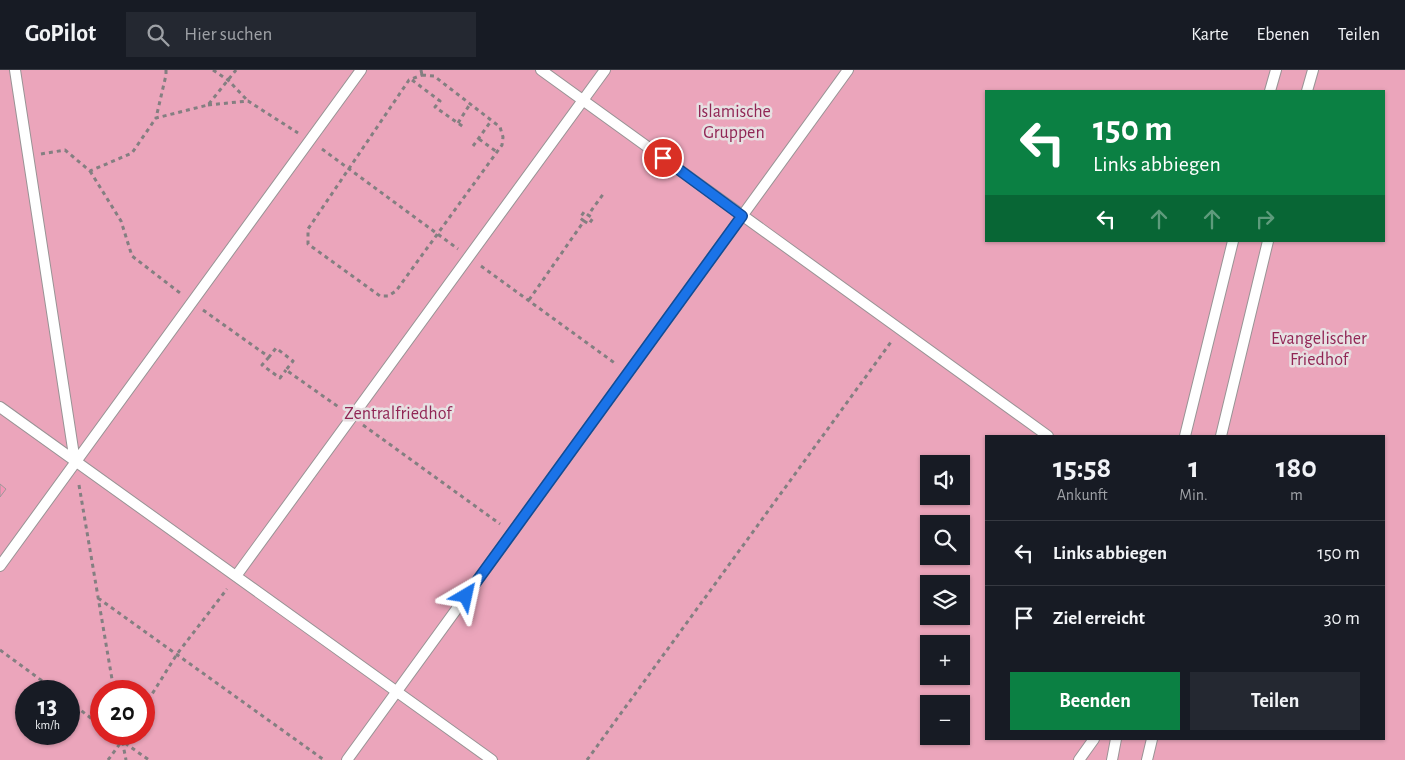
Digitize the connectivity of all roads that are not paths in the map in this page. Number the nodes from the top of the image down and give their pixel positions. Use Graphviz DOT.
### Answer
graph roads {
  1 [pos="15,70"];
  2 [pos="361,70"];
  3 [pos="541,70"];
  4 [pos="605,70"];
  5 [pos="848,70"];
  6 [pos="1276,70"];
  7 [pos="1313,70"];
  8 [pos="1270,90"];
  9 [pos="1307,90"];
  10 [pos="583,100"];
  11 [pos="742,216"];
  12 [pos="1233,242"];
  13 [pos="1268,242"];
  14 [pos="0,407"];
  15 [pos="1047,435"];
  16 [pos="1185,435"];
  17 [pos="1221,435"];
  18 [pos="75,462"];
  19 [pos="0,566"];
  20 [pos="236,576"];
  21 [pos="398,691"];
  22 [pos="1093,740"];
  23 [pos="1116,740"];
  24 [pos="1152,740"];
  25 [pos="347,760"];
  26 [pos="492,760"];
  27 [pos="1079,760"];
  28 [pos="1112,760"];
  29 [pos="1147,760"];
  1 -- 18 [label="lane"];
  2 -- 18 [label="lane"];
  3 -- 10 [label="lane"];
  4 -- 10 [label="lane"];
  5 -- 11 [label="lane"];
  6 -- 8 [label="lane"];
  7 -- 9 [label="lane"];
  10 -- 11 [label="lane"];
  10 -- 20 [label="lane"];
  11 -- 15 [label="lane"];
  11 -- 21 [label="lane"];
  12 -- 16 [label="lane"];
  13 -- 17 [label="lane"];
  14 -- 18 [label="lane"];
  18 -- 19 [label="lane"];
  18 -- 20 [label="lane"];
  20 -- 21 [label="lane"];
  21 -- 25 [label="lane"];
  21 -- 26 [label="lane"];
  22 -- 27 [label="lane"];
  23 -- 28 [label="lane"];
  24 -- 29 [label="lane"];
}
